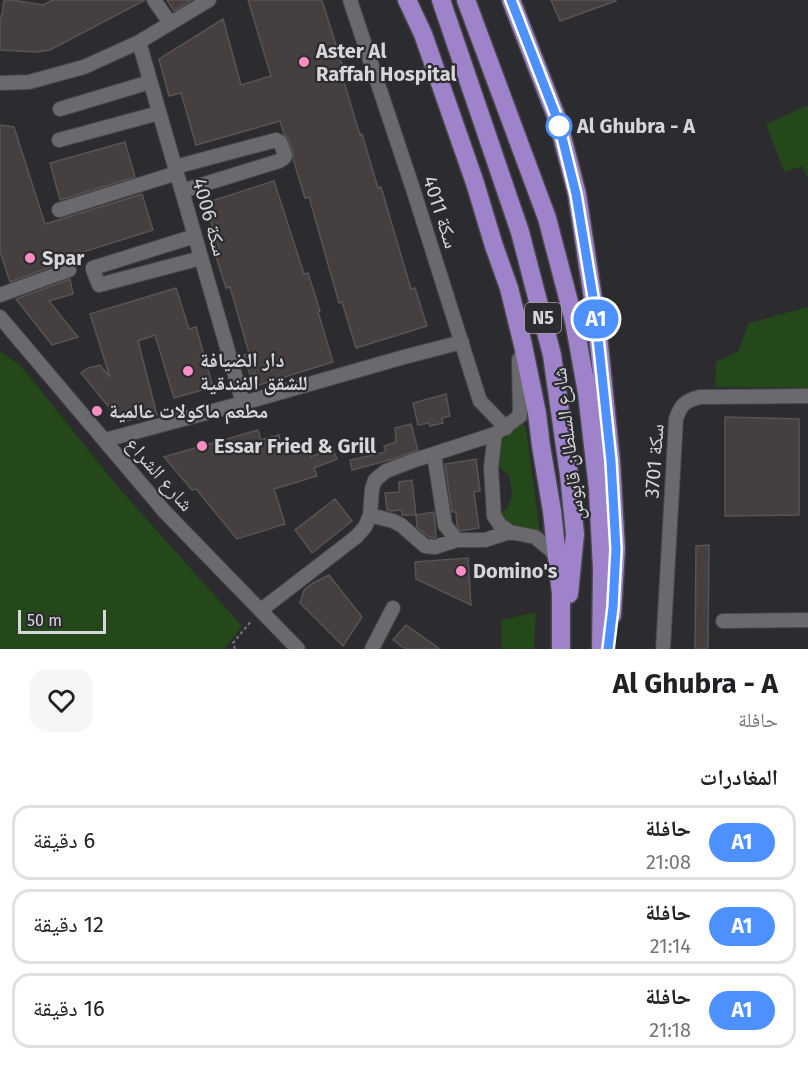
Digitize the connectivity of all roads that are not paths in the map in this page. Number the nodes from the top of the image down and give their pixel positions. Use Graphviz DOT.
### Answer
graph roads {
  1 [pos="154,0"];
  2 [pos="209,0"];
  3 [pos="350,0"];
  4 [pos="407,0"];
  5 [pos="441,0"];
  6 [pos="466,0"];
  7 [pos="511,0"];
  8 [pos="170,23"];
  9 [pos="139,42"];
  10 [pos="0,82"];
  11 [pos="150,82"];
  12 [pos="60,109"];
  13 [pos="159,113"];
  14 [pos="59,141"];
  15 [pos="176,170"];
  16 [pos="182,191"];
  17 [pos="58,210"];
  18 [pos="195,236"];
  19 [pos="201,258"];
  20 [pos="69,270"];
  21 [pos="0,295"];
  22 [pos="3,326"];
  23 [pos="462,342"];
  24 [pos="523,345"];
  25 [pos="808,396"];
  26 [pos="243,403"];
  27 [pos="501,431"];
  28 [pos="105,440"];
  29 [pos="434,454"];
  30 [pos="369,515"];
  31 [pos="510,532"];
  32 [pos="457,540"];
  33 [pos="558,561"];
  34 [pos="393,608"];
  35 [pos="261,610"];
  36 [pos="808,620"];
  37 [pos="723,621"];
  38 [pos="298,649"];
  39 [pos="372,649"];
  40 [pos="562,649"];
  41 [pos="601,649"];
  42 [pos="608,649"];
  43 [pos="663,649"];
  1 -- 8 [label="street"];
  2 -- 8 [label="street"];
  3 -- 23 [label="street, سكة 4011"];
  4 -- 24 [label="highway"];
  5 -- 40 [label="highway, شارع السلطان قابوس / N5"];
  6 -- 41 [label="highway, شارع السلطان قابوس / N5"];
  7 -- 42 [label="highway"];
  8 -- 9 [label="street"];
  9 -- 10 [label="street"];
  9 -- 11 [label="street, سكة 4006"];
  11 -- 12 [label="street"];
  11 -- 13 [label="street, سكة 4006"];
  13 -- 14 [label="street"];
  13 -- 15 [label="street, سكة 4006"];
  15 -- 16 [label="street, سكة 4006"];
  15 -- 16 [label="street"];
  15 -- 17 [label="street"];
  16 -- 18 [label="street, سكة 4006"];
  18 -- 19 [label="street, سكة 4006"];
  18 -- 19 [label="street"];
  19 -- 26 [label="street, سكة 4006"];
  20 -- 21 [label="street"];
  22 -- 28 [label="street, شارع الشراع"];
  23 -- 26 [label="street"];
  23 -- 27 [label="street, سكة 4011"];
  24 -- 27 [label="street"];
  24 -- 33 [label="highway"];
  25 -- 43 [label="street, سكة 3701"];
  26 -- 28 [label="street"];
  27 -- 29 [label="street"];
  27 -- 31 [label="street"];
  28 -- 35 [label="street, شارع الشراع"];
  29 -- 30 [label="street"];
  29 -- 32 [label="street"];
  30 -- 32 [label="street"];
  30 -- 35 [label="street"];
  31 -- 32 [label="street"];
  31 -- 33 [label="street"];
  33 -- 40 [label="highway"];
  34 -- 39 [label="street"];
  35 -- 38 [label="street, شارع الشراع"];
  36 -- 37 [label="street"];
}
